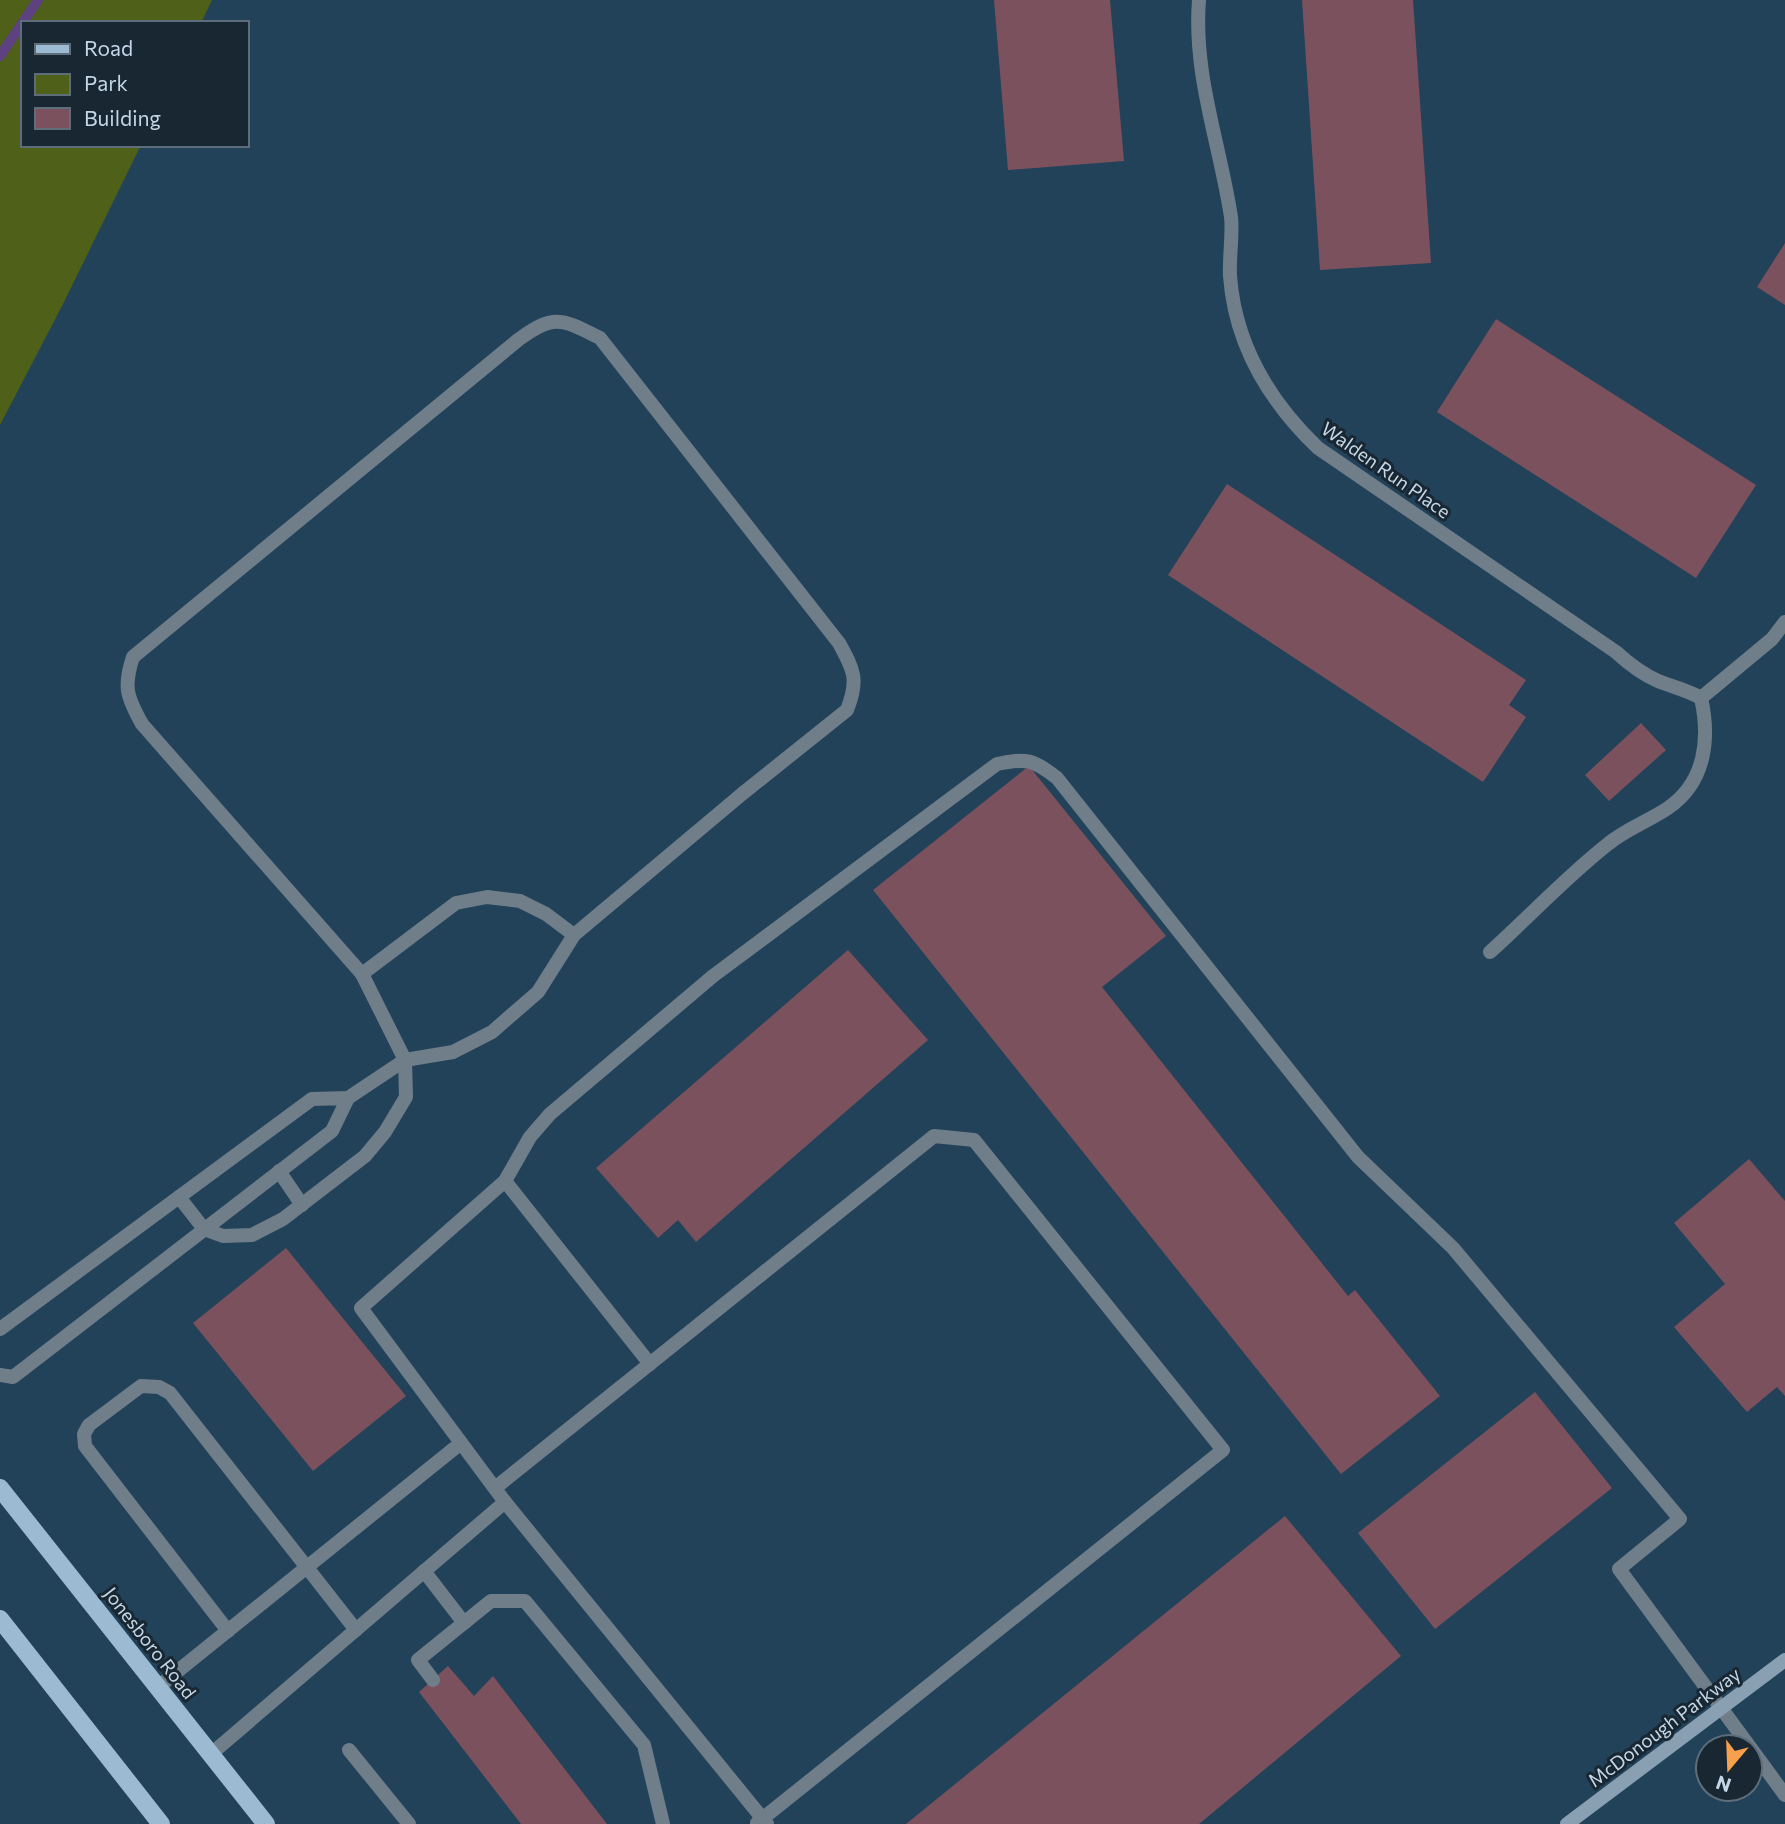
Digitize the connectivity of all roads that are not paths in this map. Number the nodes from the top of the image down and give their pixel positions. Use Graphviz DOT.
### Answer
graph roads {
  1 [pos="1199,0"];
  2 [pos="1785,622"];
  3 [pos="1701,698"];
  4 [pos="574,935"];
  5 [pos="1490,953"];
  6 [pos="362,974"];
  7 [pos="405,1059"];
  8 [pos="348,1098"];
  9 [pos="279,1171"];
  10 [pos="505,1181"];
  11 [pos="179,1197"];
  12 [pos="302,1205"];
  13 [pos="204,1229"];
  14 [pos="0,1329"];
  15 [pos="650,1364"];
  16 [pos="0,1375"];
  17 [pos="461,1443"];
  18 [pos="0,1488"];
  19 [pos="495,1488"];
  20 [pos="505,1502"];
  21 [pos="306,1568"];
  22 [pos="424,1571"];
  23 [pos="0,1619"];
  24 [pos="464,1623"];
  25 [pos="356,1630"];
  26 [pos="228,1631"];
  27 [pos="1785,1660"];
  28 [pos="433,1680"];
  29 [pos="158,1688"];
  30 [pos="1722,1707"];
  31 [pos="348,1750"];
  32 [pos="211,1754"];
  33 [pos="1785,1795"];
  34 [pos="762,1822"];
  35 [pos="161,1824"];
  36 [pos="266,1824"];
  37 [pos="409,1824"];
  38 [pos="663,1824"];
  39 [pos="1567,1824"];
  1 -- 3 [label="street, Walden Run Place"];
  2 -- 3 [label="street"];
  3 -- 5 [label="street"];
  4 -- 6 [label="street"];
  4 -- 6 [label="street"];
  4 -- 7 [label="street"];
  6 -- 7 [label="street"];
  7 -- 8 [label="street"];
  7 -- 12 [label="street"];
  8 -- 9 [label="street"];
  8 -- 11 [label="street"];
  9 -- 12 [label="street"];
  9 -- 13 [label="street"];
  10 -- 15 [label="street"];
  10 -- 17 [label="street"];
  10 -- 30 [label="street"];
  11 -- 13 [label="street"];
  11 -- 14 [label="street"];
  12 -- 13 [label="street"];
  13 -- 16 [label="street"];
  15 -- 19 [label="street"];
  15 -- 34 [label="street"];
  17 -- 19 [label="street"];
  17 -- 21 [label="street"];
  18 -- 29 [label="main road, Jonesboro Road"];
  19 -- 20 [label="street"];
  20 -- 22 [label="street"];
  20 -- 34 [label="street"];
  21 -- 25 [label="street"];
  21 -- 26 [label="street"];
  21 -- 26 [label="street"];
  22 -- 24 [label="street"];
  22 -- 25 [label="street"];
  23 -- 35 [label="main road"];
  24 -- 28 [label="street"];
  24 -- 38 [label="street"];
  25 -- 32 [label="street"];
  26 -- 29 [label="street"];
  27 -- 30 [label="street, McDonough Parkway"];
  29 -- 32 [label="main road, Jonesboro Road"];
  30 -- 33 [label="street"];
  30 -- 39 [label="street, McDonough Parkway"];
  31 -- 37 [label="street"];
  32 -- 36 [label="main road, Jonesboro Road"];
}
